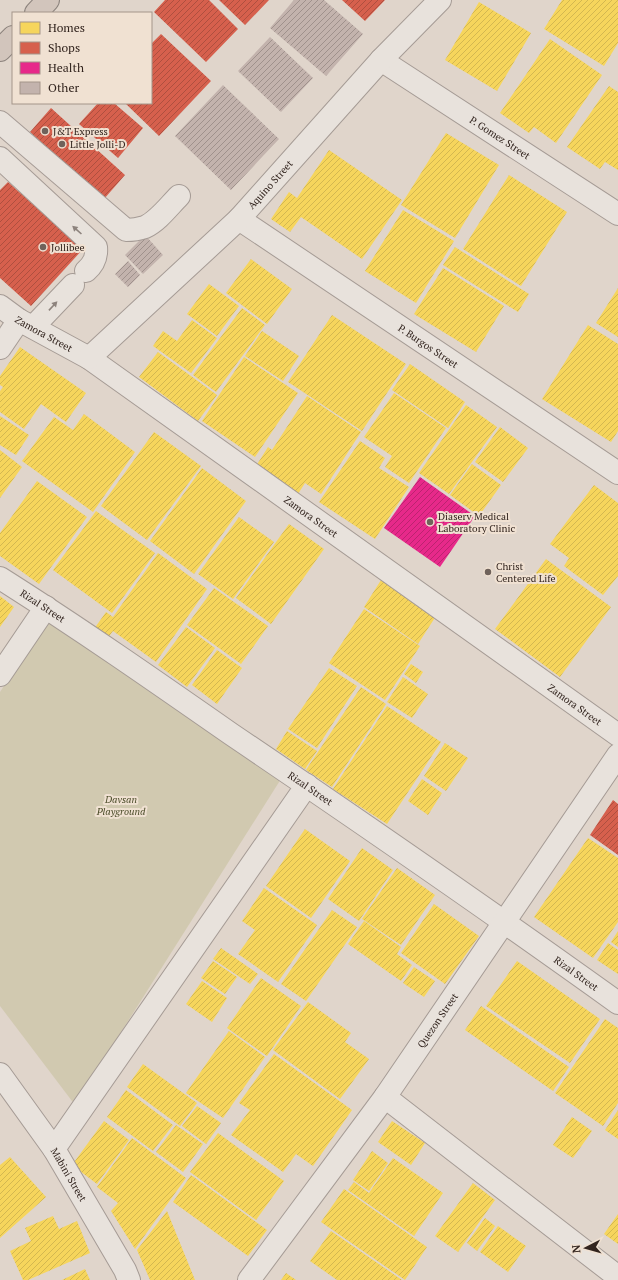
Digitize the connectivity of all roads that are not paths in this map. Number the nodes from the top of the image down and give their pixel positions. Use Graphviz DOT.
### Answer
graph roads {
  1 [pos="48,0"];
  2 [pos="440,0"];
  3 [pos="37,12"];
  4 [pos="12,38"];
  5 [pos="0,50"];
  6 [pos="382,60"];
  7 [pos="0,122"];
  8 [pos="0,158"];
  9 [pos="179,196"];
  10 [pos="618,214"];
  11 [pos="238,219"];
  12 [pos="0,306"];
  13 [pos="26,324"];
  14 [pos="0,348"];
  15 [pos="89,358"];
  16 [pos="618,473"];
  17 [pos="0,578"];
  18 [pos="46,607"];
  19 [pos="0,675"];
  20 [pos="618,735"];
  21 [pos="618,755"];
  22 [pos="307,786"];
  23 [pos="504,921"];
  24 [pos="618,1002"];
  25 [pos="0,1074"];
  26 [pos="385,1097"];
  27 [pos="54,1150"];
  28 [pos="618,1277"];
  29 [pos="129,1280"];
  30 [pos="249,1280"];
  1 -- 3 [label="highway"];
  2 -- 6 [label="street, Aquino Street"];
  4 -- 5 [label="highway"];
  6 -- 10 [label="street, P. Gomez Street"];
  6 -- 11 [label="street, Aquino Street"];
  7 -- 9 [label="street"];
  13 -- 8 [label="street, one-way"];
  11 -- 15 [label="street, Aquino Street"];
  11 -- 16 [label="street, P. Burgos Street"];
  12 -- 13 [label="street, Zamora Street"];
  13 -- 14 [label="street"];
  13 -- 15 [label="street, Zamora Street"];
  15 -- 20 [label="street, Zamora Street"];
  17 -- 18 [label="street, Rizal Street"];
  18 -- 19 [label="street"];
  18 -- 22 [label="street, Rizal Street"];
  21 -- 23 [label="street, Quezon Street"];
  22 -- 23 [label="street, Rizal Street"];
  22 -- 27 [label="street"];
  23 -- 24 [label="street, Rizal Street"];
  23 -- 26 [label="street, Quezon Street"];
  25 -- 27 [label="street, Mabini Street"];
  26 -- 28 [label="street"];
  26 -- 30 [label="street, Quezon Street"];
  27 -- 29 [label="street, Mabini Street"];
}
